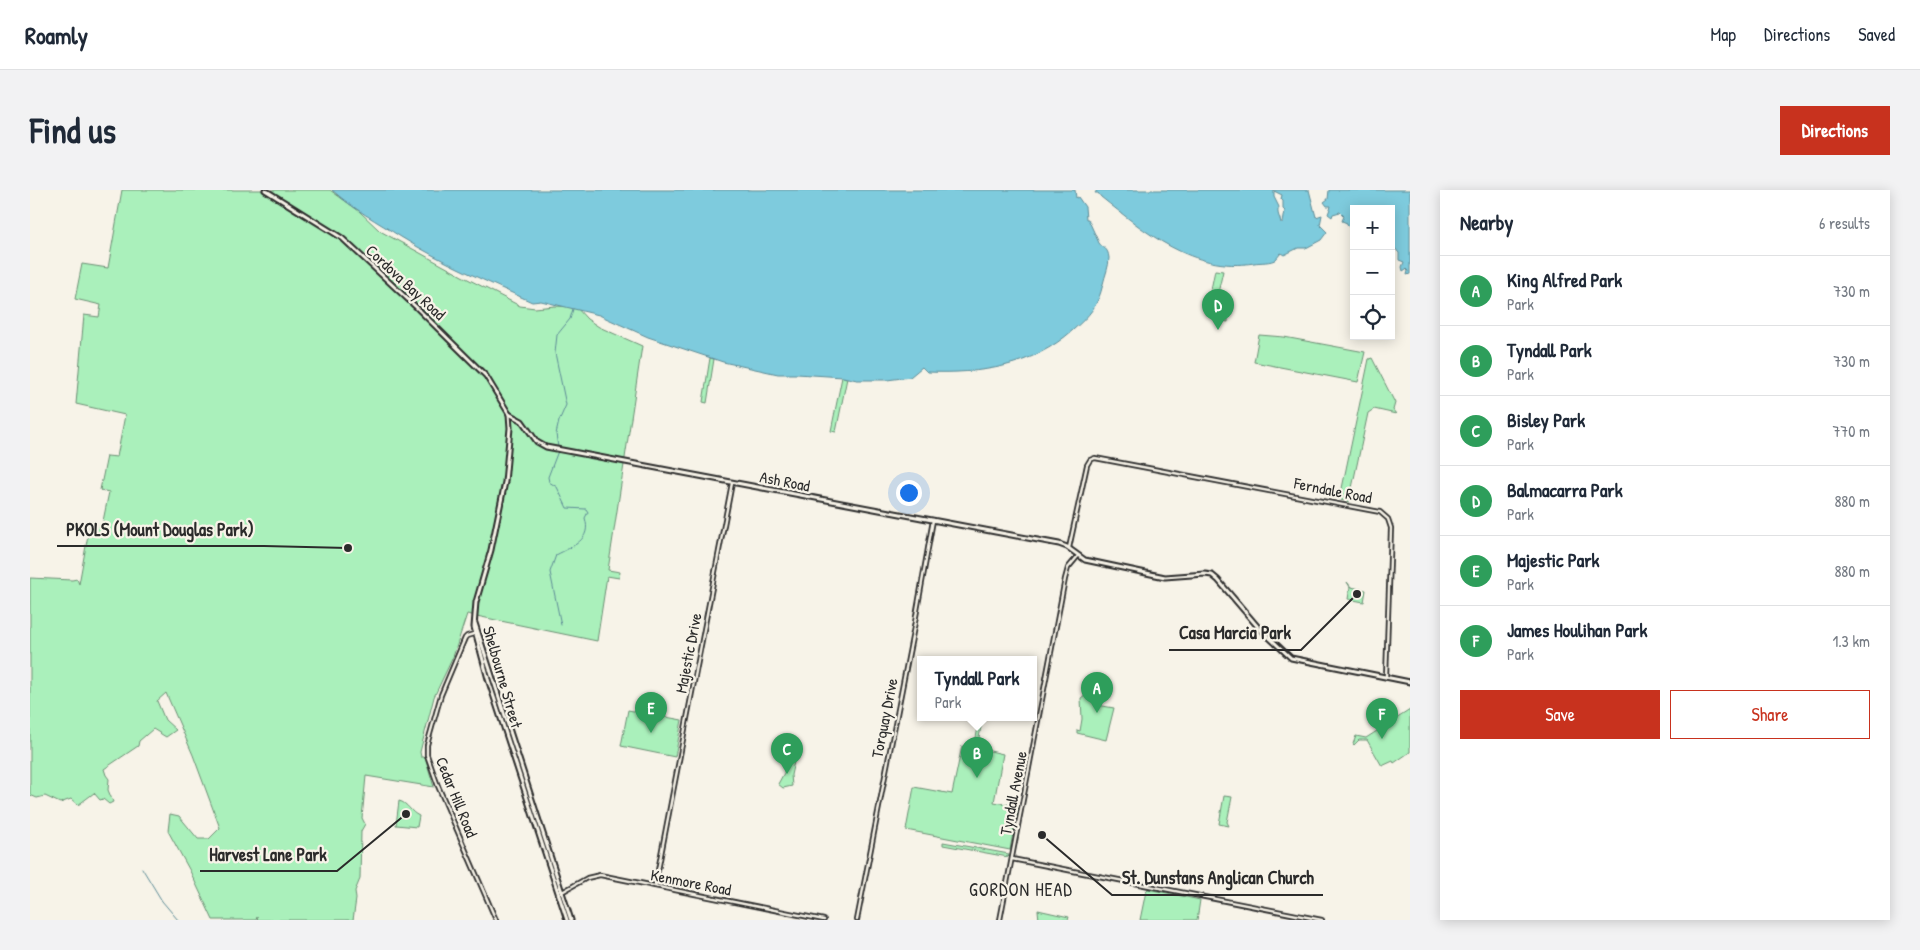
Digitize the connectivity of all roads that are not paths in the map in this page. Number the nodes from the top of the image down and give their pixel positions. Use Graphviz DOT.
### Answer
graph roads {
  1 [pos="265,190"];
  2 [pos="508,414"];
  3 [pos="732,483"];
  4 [pos="933,520"];
  5 [pos="1070,548"];
  6 [pos="1078,556"];
  7 [pos="477,633"];
  8 [pos="1386,678"];
  9 [pos="1410,682"];
  10 [pos="1012,859"];
  11 [pos="655,886"];
  12 [pos="560,893"];
  13 [pos="496,920"];
  14 [pos="567,920"];
  15 [pos="571,920"];
  16 [pos="824,920"];
  17 [pos="857,920"];
  18 [pos="1000,920"];
  19 [pos="1322,920"];
  1 -- 2 [label="main road, Cordova Bay Road"];
  2 -- 3 [label="main road, Ash Road"];
  2 -- 7 [label="main road, Shelbourne Street"];
  3 -- 4 [label="main road, Ash Road"];
  3 -- 11 [label="street, Majestic Drive"];
  4 -- 5 [label="main road, Ash Road"];
  4 -- 17 [label="street, Torquay Drive"];
  5 -- 6 [label="main road"];
  5 -- 8 [label="street, Ferndale Road"];
  6 -- 8 [label="main road"];
  6 -- 10 [label="street, Tyndall Avenue"];
  7 -- 12 [label="main road, Shelbourne Street"];
  7 -- 13 [label="street, Cedar Hill Road"];
  8 -- 9 [label="main road"];
  10 -- 18 [label="street, Tyndall Avenue"];
  10 -- 19 [label="street"];
  11 -- 12 [label="street, Kenmore Road"];
  11 -- 16 [label="street, Kenmore Road"];
  12 -- 14 [label="main road, Shelbourne Street"];
  12 -- 15 [label="main road, Shelbourne Street"];
}
